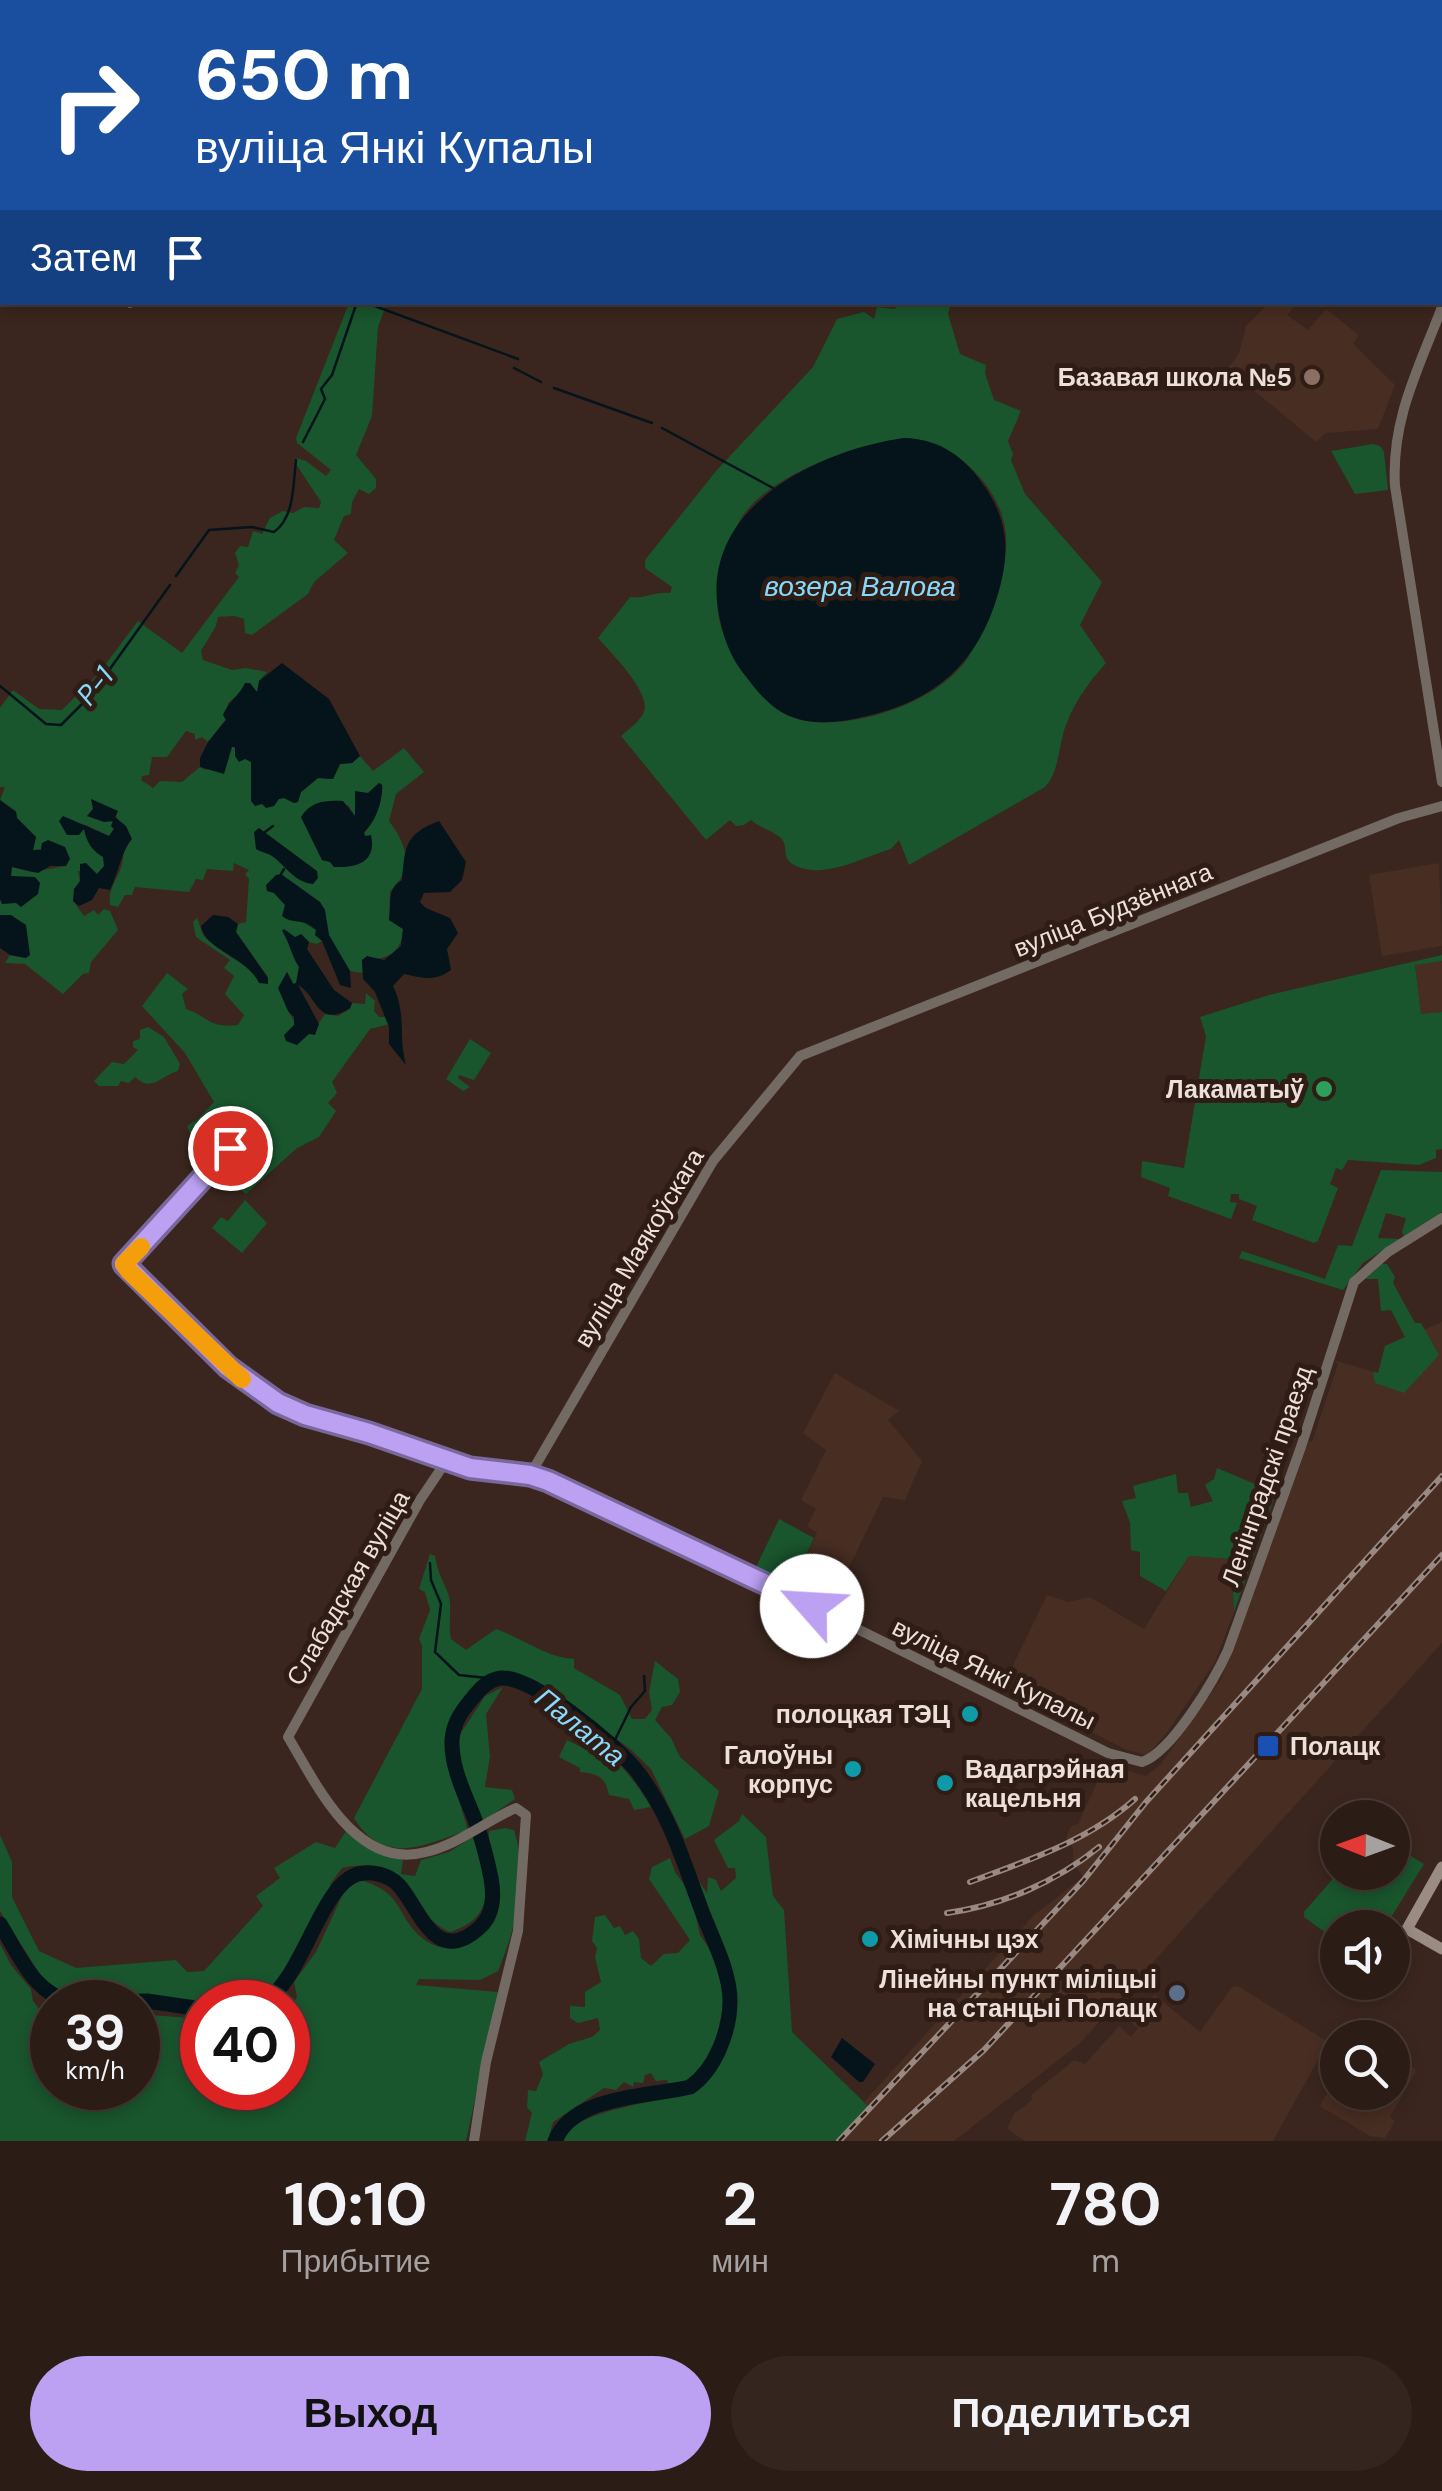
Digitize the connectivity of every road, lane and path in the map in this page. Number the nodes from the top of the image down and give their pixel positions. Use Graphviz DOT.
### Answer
graph roads {
  1 [pos="1442,307"];
  2 [pos="1442,782"];
  3 [pos="1442,806"];
  4 [pos="800,1056"];
  5 [pos="230,1148"];
  6 [pos="1442,1218"];
  7 [pos="447,1460"];
  8 [pos="530,1475"];
  9 [pos="1142,1762"];
  10 [pos="1442,1867"];
  11 [pos="1442,1950"];
  12 [pos="474,2141"];
  1 -- 2 [label="street"];
  3 -- 4 [label="street, вуліца Будзённага"];
  4 -- 8 [label="street, вуліца Маякоўскага"];
  5 -- 7 [label="street, вуліца Янкі Купалы"];
  6 -- 9 [label="street, Ленінградскі праезд"];
  7 -- 8 [label="street, вуліца Янкі Купалы"];
  7 -- 12 [label="street, Слабадская вуліца"];
  8 -- 9 [label="street, вуліца Янкі Купалы"];
  10 -- 11 [label="main road"];
}
